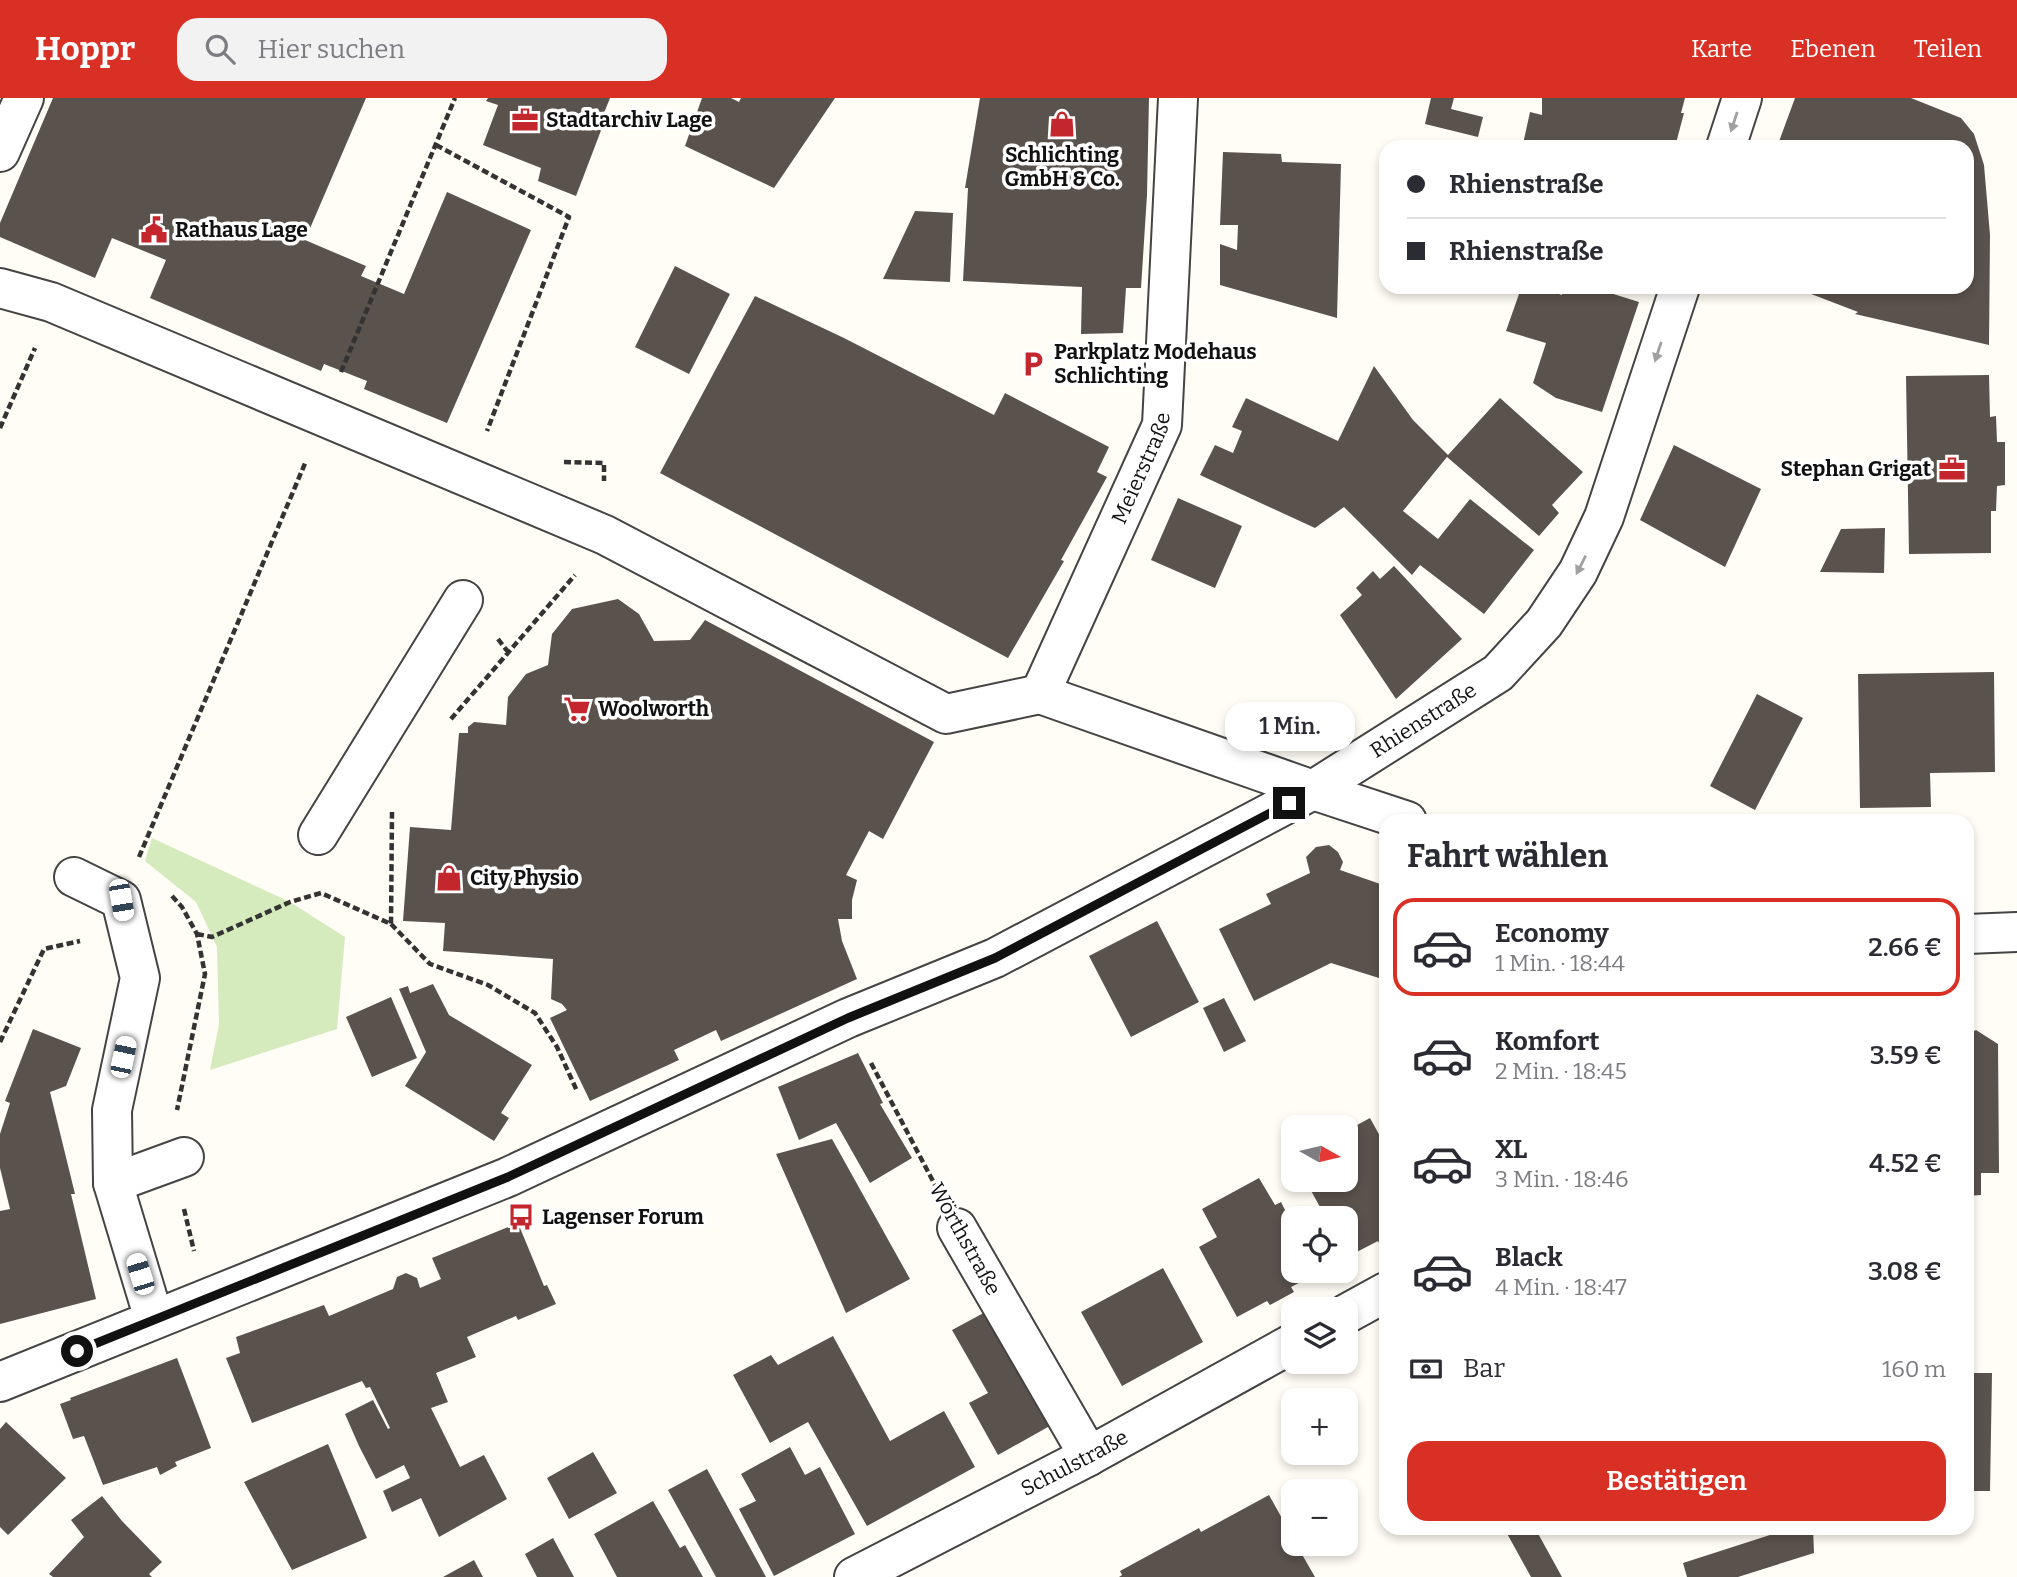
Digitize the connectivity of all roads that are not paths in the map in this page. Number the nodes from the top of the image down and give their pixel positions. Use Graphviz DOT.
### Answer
graph roads {
  1 [pos="24,98"];
  2 [pos="1178,98"];
  3 [pos="1742,98"];
  4 [pos="1728,140"];
  5 [pos="0,152"];
  6 [pos="0,288"];
  7 [pos="1678,294"];
  8 [pos="463,600"];
  9 [pos="1040,694"];
  10 [pos="1313,790"];
  11 [pos="1386,814"];
  12 [pos="318,835"];
  13 [pos="74,877"];
  14 [pos="2017,932"];
  15 [pos="1974,934"];
  16 [pos="178,1159"];
  17 [pos="113,1182"];
  18 [pos="957,1227"];
  19 [pos="1379,1296"];
  20 [pos="1358,1307"];
  21 [pos="154,1319"];
  22 [pos="1281,1350"];
  23 [pos="0,1382"];
  24 [pos="1089,1456"];
  25 [pos="854,1577"];
  1 -- 5 [label="street"];
  2 -- 9 [label="street, Meierstraße"];
  3 -- 4 [label="street, one-way"];
  6 -- 9 [label="street"];
  7 -- 10 [label="street, Rhienstraße, one-way"];
  8 -- 12 [label="street"];
  9 -- 10 [label="street"];
  10 -- 11 [label="street"];
  10 -- 21 [label="street, Rhienstraße"];
  13 -- 17 [label="street"];
  14 -- 15 [label="street"];
  16 -- 17 [label="street"];
  17 -- 21 [label="street"];
  18 -- 24 [label="street, Wörthstraße"];
  19 -- 20 [label="street"];
  21 -- 23 [label="street, Rhienstraße"];
  22 -- 24 [label="street, Schulstraße"];
  24 -- 25 [label="street, Schulstraße"];
}
